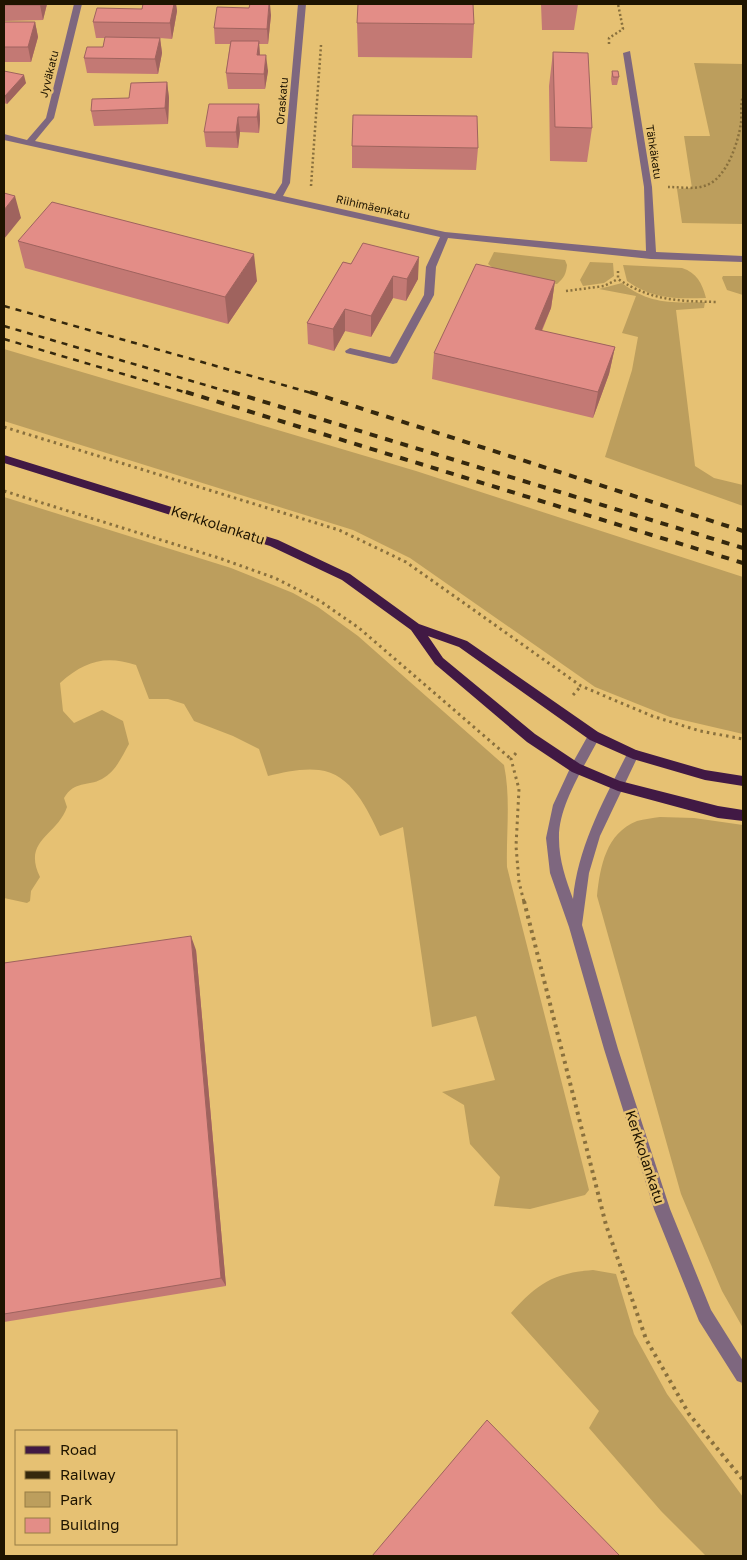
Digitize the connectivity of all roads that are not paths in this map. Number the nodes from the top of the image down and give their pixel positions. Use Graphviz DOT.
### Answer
graph roads {
  1 [pos="78,4"];
  2 [pos="302,4"];
  3 [pos="627,53"];
  4 [pos="4,137"];
  5 [pos="29,143"];
  6 [pos="278,198"];
  7 [pos="446,234"];
  8 [pos="652,256"];
  9 [pos="743,259"];
  10 [pos="350,352"];
  11 [pos="4,459"];
  12 [pos="415,627"];
  13 [pos="594,736"];
  14 [pos="633,754"];
  15 [pos="576,768"];
  16 [pos="743,781"];
  17 [pos="618,786"];
  18 [pos="743,816"];
  19 [pos="576,927"];
  20 [pos="743,1375"];
  1 -- 5 [label="street, Jyväkatu"];
  2 -- 6 [label="street, Oraskatu"];
  3 -- 8 [label="street, Tähkäkatu"];
  4 -- 5 [label="street, Riihimäenkatu"];
  5 -- 6 [label="street, Riihimäenkatu"];
  6 -- 7 [label="street, Riihimäenkatu"];
  7 -- 8 [label="street, Riihimäenkatu"];
  7 -- 10 [label="street"];
  8 -- 9 [label="street, Riihimäenkatu"];
  11 -- 12 [label="main road, Kerkkolankatu"];
  12 -- 13 [label="main road, Kerkkolankatu"];
  12 -- 15 [label="main road, Kerkkolankatu"];
  13 -- 14 [label="main road, Kerkkolankatu"];
  13 -- 15 [label="street, Kerkkolankatu"];
  14 -- 16 [label="main road"];
  14 -- 17 [label="street, Kerkkolankatu"];
  15 -- 17 [label="main road, Kerkkolankatu"];
  15 -- 19 [label="street, Kerkkolankatu"];
  17 -- 18 [label="main road"];
  17 -- 19 [label="street, Kerkkolankatu"];
  19 -- 20 [label="street, Kerkkolankatu"];
}
